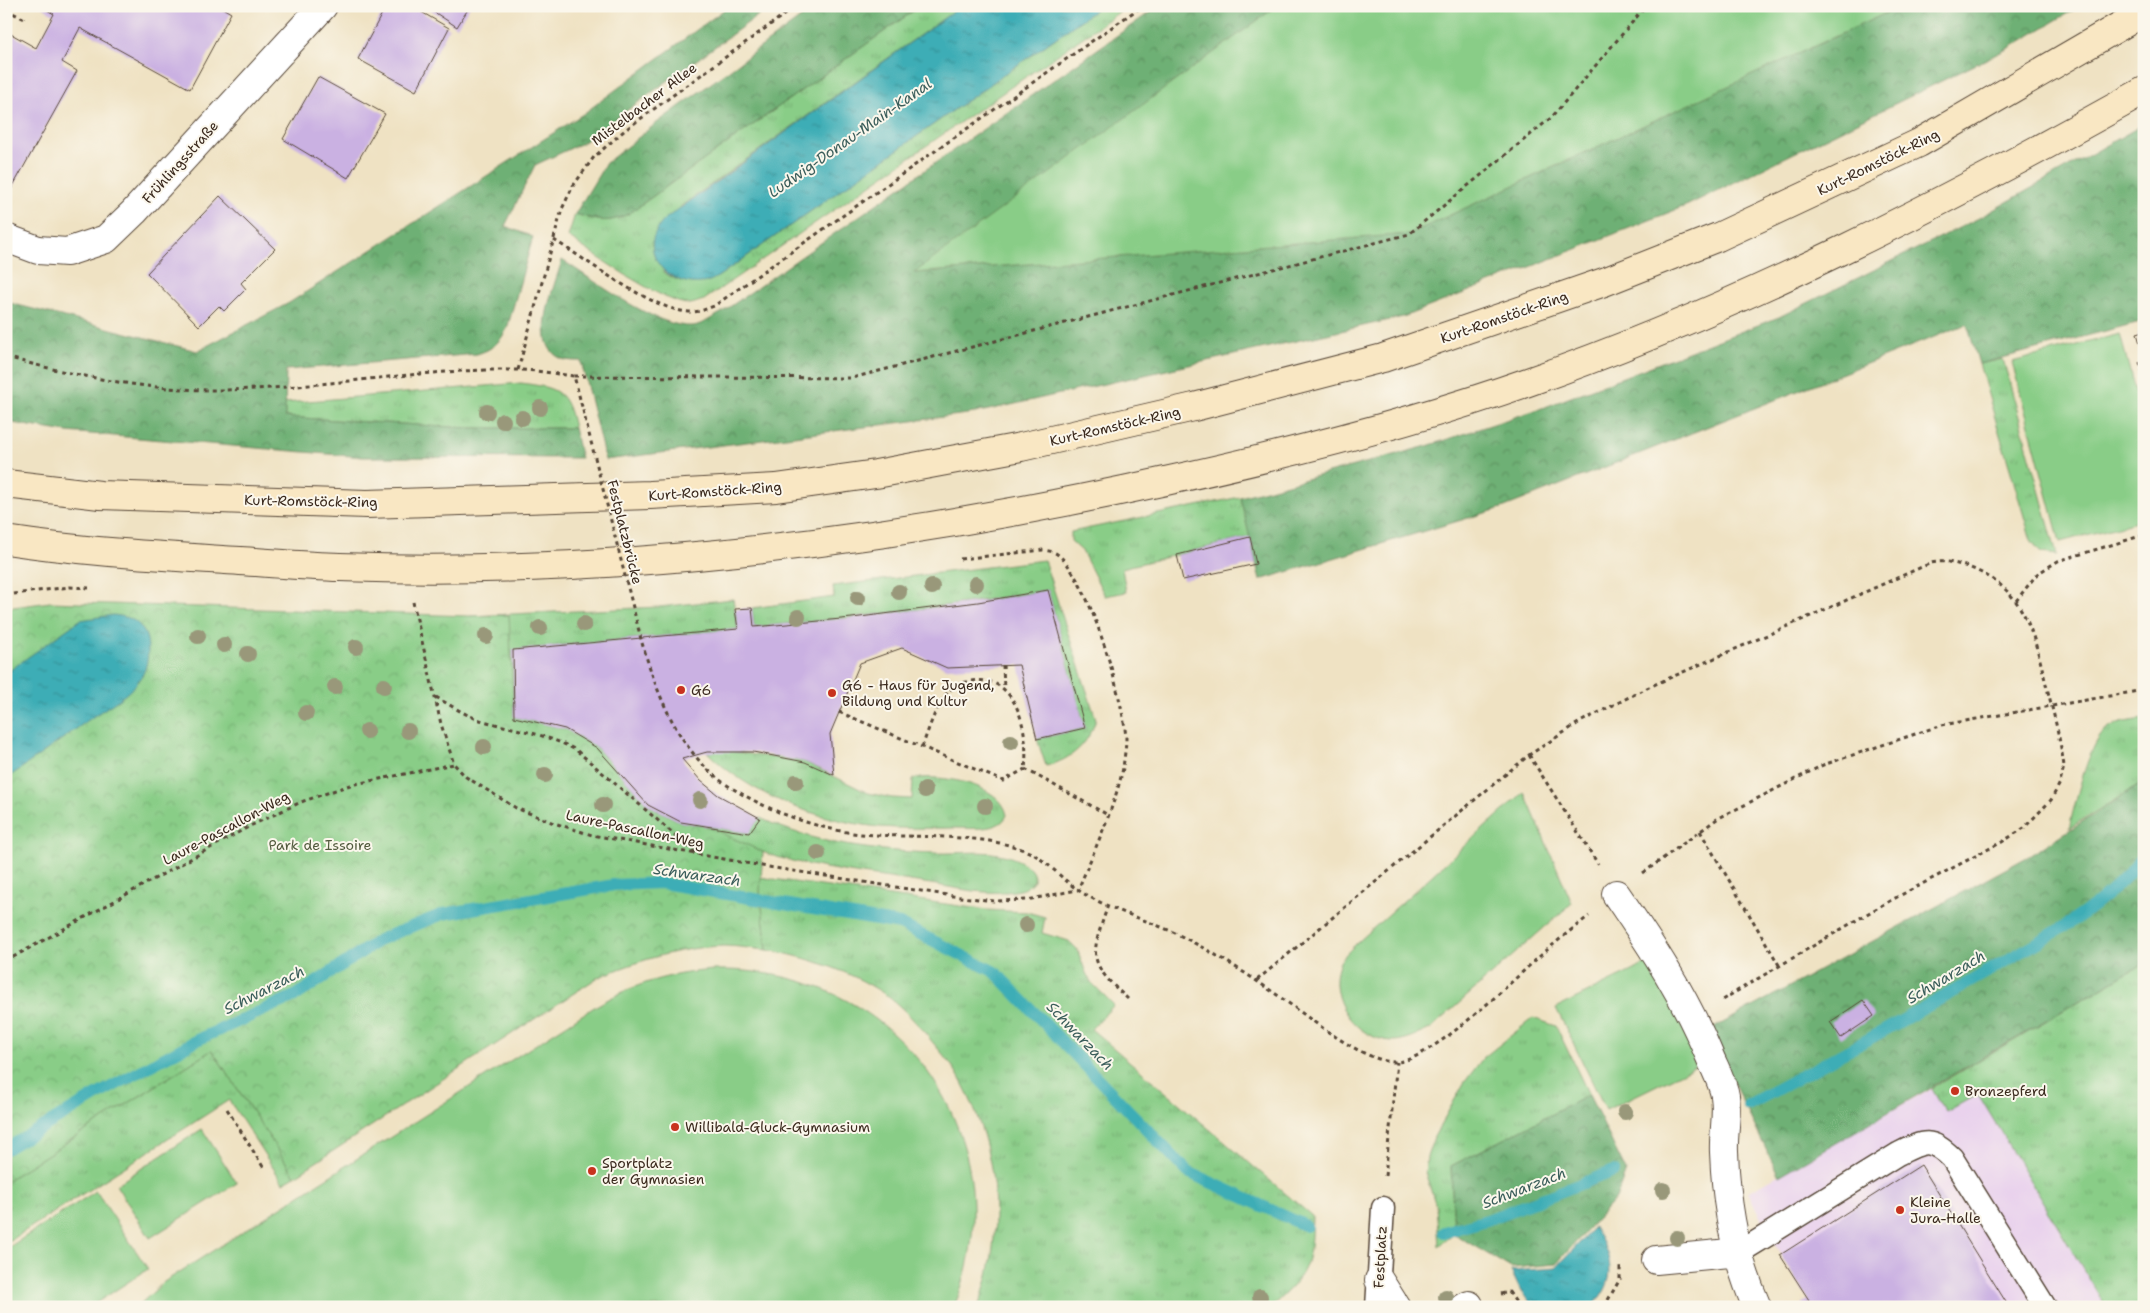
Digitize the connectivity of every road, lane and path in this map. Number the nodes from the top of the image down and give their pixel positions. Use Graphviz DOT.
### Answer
graph roads {
  1 [pos="323,6"];
  2 [pos="796,6"];
  3 [pos="1142,6"];
  4 [pos="1646,6"];
  5 [pos="6,10"];
  6 [pos="2144,12"];
  7 [pos="27,20"];
  8 [pos="2144,91"];
  9 [pos="6,238"];
  10 [pos="554,240"];
  11 [pos="6,357"];
  12 [pos="2140,362"];
  13 [pos="518,370"];
  14 [pos="574,376"];
  15 [pos="2144,376"];
  16 [pos="6,484"];
  17 [pos="2144,535"];
  18 [pos="6,540"];
  19 [pos="952,560"];
  20 [pos="96,588"];
  21 [pos="6,595"];
  22 [pos="636,597"];
  23 [pos="627,598"];
  24 [pos="403,601"];
  25 [pos="2016,601"];
  26 [pos="412,602"];
  27 [pos="422,602"];
  28 [pos="1002,665"];
  29 [pos="1004,690"];
  30 [pos="435,697"];
  31 [pos="839,712"];
  32 [pos="922,747"];
  33 [pos="1529,755"];
  34 [pos="454,764"];
  35 [pos="1025,769"];
  36 [pos="1108,815"];
  37 [pos="1700,831"];
  38 [pos="698,855"];
  39 [pos="1078,890"];
  40 [pos="1616,894"];
  41 [pos="1108,905"];
  42 [pos="6,961"];
  43 [pos="1779,965"];
  44 [pos="1257,980"];
  45 [pos="1128,999"];
  46 [pos="1694,1017"];
  47 [pos="1397,1062"];
  48 [pos="227,1109"];
  49 [pos="265,1170"];
  50 [pos="1383,1208"];
  51 [pos="1740,1252"];
  52 [pos="1656,1260"];
  53 [pos="1620,1263"];
  54 [pos="1509,1292"];
  55 [pos="1378,1294"];
  56 [pos="1752,1303"];
  57 [pos="1396,1307"];
  58 [pos="1519,1307"];
  59 [pos="1604,1307"];
  60 [pos="2045,1307"];
  1 -- 9 [label="street, Frühlingsstraße"];
  2 -- 10 [label="path, Mistelbacher Allee"];
  3 -- 10 [label="path"];
  4 -- 14 [label="path"];
  5 -- 7 [label="path"];
  6 -- 16 [label="main road, Kurt-Romstöck-Ring"];
  8 -- 18 [label="main road"];
  10 -- 13 [label="path, Mistelbacher Allee"];
  11 -- 13 [label="path"];
  12 -- 15 [label="path"];
  13 -- 14 [label="path"];
  14 -- 39 [label="path, Festplatzbrücke, bridge"];
  17 -- 25 [label="path"];
  19 -- 36 [label="path"];
  20 -- 21 [label="path"];
  22 -- 23 [label="path"];
  24 -- 26 [label="path"];
  25 -- 33 [label="path"];
  25 -- 43 [label="path"];
  26 -- 27 [label="path"];
  26 -- 30 [label="path"];
  28 -- 29 [label="path"];
  29 -- 32 [label="path"];
  29 -- 35 [label="path"];
  30 -- 34 [label="path"];
  30 -- 38 [label="path"];
  31 -- 32 [label="path"];
  32 -- 35 [label="path"];
  33 -- 40 [label="path"];
  33 -- 44 [label="path"];
  34 -- 38 [label="path, Laure-Pascallon-Weg"];
  34 -- 42 [label="path, Laure-Pascallon-Weg"];
  35 -- 36 [label="path"];
  36 -- 39 [label="path"];
  37 -- 43 [label="path"];
  38 -- 39 [label="path, Laure-Pascallon-Weg"];
  40 -- 46 [label="street"];
  41 -- 45 [label="path"];
  43 -- 46 [label="path"];
  46 -- 51 [label="street"];
  47 -- 50 [label="path"];
  48 -- 49 [label="path"];
  50 -- 55 [label="lane, Festplatz"];
  51 -- 52 [label="street"];
  51 -- 56 [label="street"];
  51 -- 60 [label="lane"];
  53 -- 59 [label="path"];
  54 -- 58 [label="path"];
  55 -- 57 [label="street"];
}
